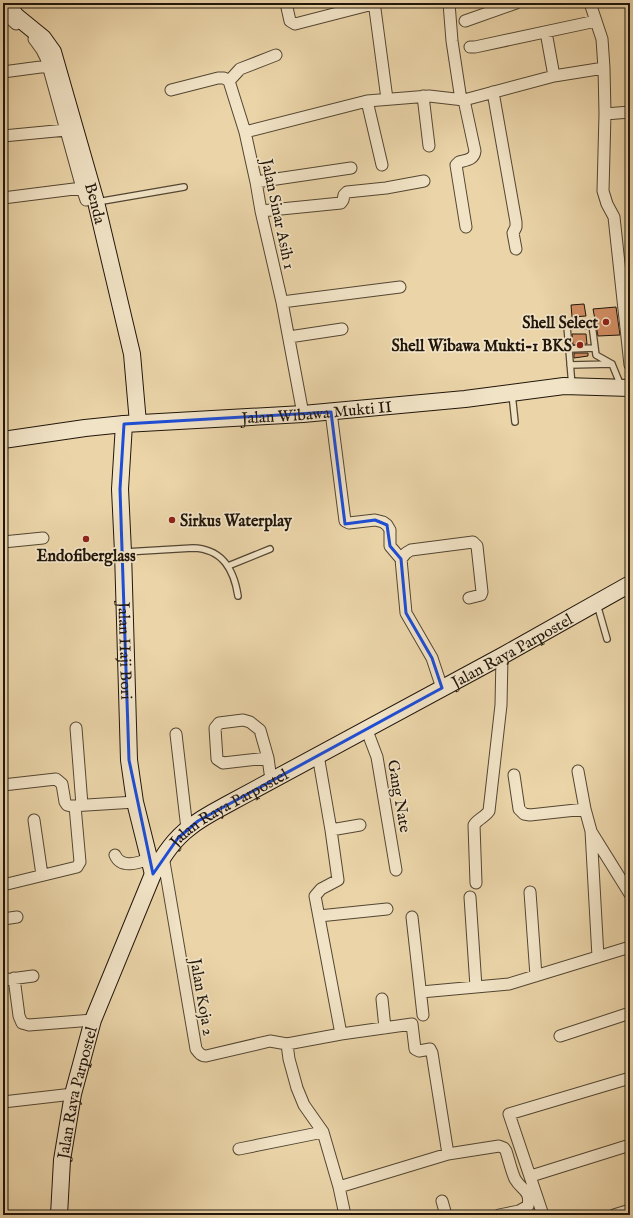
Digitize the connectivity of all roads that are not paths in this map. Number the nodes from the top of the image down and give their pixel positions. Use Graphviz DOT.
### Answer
graph roads {
  1 [pos="7,3"];
  2 [pos="286,3"];
  3 [pos="449,3"];
  4 [pos="516,3"];
  5 [pos="590,3"];
  6 [pos="3,12"];
  7 [pos="465,21"];
  8 [pos="596,21"];
  9 [pos="546,32"];
  10 [pos="470,47"];
  11 [pos="276,55"];
  12 [pos="48,66"];
  13 [pos="604,68"];
  14 [pos="3,72"];
  15 [pos="554,76"];
  16 [pos="229,81"];
  17 [pos="171,90"];
  18 [pos="493,92"];
  19 [pos="423,96"];
  20 [pos="387,99"];
  21 [pos="462,100"];
  22 [pos="367,101"];
  23 [pos="630,112"];
  24 [pos="605,114"];
  25 [pos="66,130"];
  26 [pos="244,132"];
  27 [pos="3,136"];
  28 [pos="429,146"];
  29 [pos="382,165"];
  30 [pos="351,168"];
  31 [pos="424,181"];
  32 [pos="256,182"];
  33 [pos="184,187"];
  34 [pos="82,188"];
  35 [pos="3,198"];
  36 [pos="91,201"];
  37 [pos="261,211"];
  38 [pos="466,227"];
  39 [pos="516,249"];
  40 [pos="400,287"];
  41 [pos="626,291"];
  42 [pos="282,302"];
  43 [pos="342,329"];
  44 [pos="289,337"];
  45 [pos="595,348"];
  46 [pos="569,349"];
  47 [pos="612,364"];
  48 [pos="570,365"];
  49 [pos="630,365"];
  50 [pos="572,386"];
  51 [pos="626,387"];
  52 [pos="512,393"];
  53 [pos="331,412"];
  54 [pos="303,414"];
  55 [pos="515,422"];
  56 [pos="131,424"];
  57 [pos="3,440"];
  58 [pos="43,538"];
  59 [pos="3,542"];
  60 [pos="270,549"];
  61 [pos="123,552"];
  62 [pos="401,559"];
  63 [pos="228,566"];
  64 [pos="630,584"];
  65 [pos="238,596"];
  66 [pos="469,598"];
  67 [pos="597,604"];
  68 [pos="607,639"];
  69 [pos="502,656"];
  70 [pos="442,688"];
  71 [pos="76,728"];
  72 [pos="366,728"];
  73 [pos="176,734"];
  74 [pos="318,755"];
  75 [pos="268,758"];
  76 [pos="578,771"];
  77 [pos="514,775"];
  78 [pos="272,780"];
  79 [pos="3,784"];
  80 [pos="135,802"];
  81 [pos="79,806"];
  82 [pos="585,809"];
  83 [pos="34,820"];
  84 [pos="360,825"];
  85 [pos="187,829"];
  86 [pos="331,830"];
  87 [pos="591,831"];
  88 [pos="114,855"];
  89 [pos="156,857"];
  90 [pos="396,870"];
  91 [pos="42,875"];
  92 [pos="476,883"];
  93 [pos="3,885"];
  94 [pos="530,892"];
  95 [pos="630,894"];
  96 [pos="470,897"];
  97 [pos="387,909"];
  98 [pos="319,916"];
  99 [pos="17,917"];
  100 [pos="412,917"];
  101 [pos="3,919"];
  102 [pos="630,947"];
  103 [pos="598,957"];
  104 [pos="32,976"];
  105 [pos="536,976"];
  106 [pos="8,979"];
  107 [pos="476,987"];
  108 [pos="421,992"];
  109 [pos="382,999"];
  110 [pos="630,1013"];
  111 [pos="423,1015"];
  112 [pos="93,1020"];
  113 [pos="385,1028"];
  114 [pos="341,1034"];
  115 [pos="560,1036"];
  116 [pos="287,1044"];
  117 [pos="630,1078"];
  118 [pos="73,1094"];
  119 [pos="3,1102"];
  120 [pos="323,1132"];
  121 [pos="630,1145"];
  122 [pos="239,1149"];
  123 [pos="448,1154"];
  124 [pos="530,1176"];
  125 [pos="339,1187"];
  126 [pos="442,1201"];
  127 [pos="630,1210"];
  128 [pos="59,1215"];
  129 [pos="345,1215"];
  130 [pos="446,1215"];
  131 [pos="499,1215"];
  132 [pos="543,1215"];
  133 [pos="614,1215"];
  1 -- 36 [label="main road, Benda"];
  2 -- 20 [label="street"];
  3 -- 21 [label="street"];
  4 -- 7 [label="street"];
  5 -- 8 [label="street"];
  6 -- 12 [label="street"];
  8 -- 9 [label="street"];
  8 -- 13 [label="street"];
  9 -- 10 [label="street"];
  9 -- 15 [label="street"];
  11 -- 16 [label="street"];
  12 -- 14 [label="street"];
  12 -- 25 [label="street"];
  13 -- 15 [label="street"];
  13 -- 24 [label="street"];
  15 -- 18 [label="street"];
  16 -- 17 [label="street"];
  16 -- 26 [label="street, Jalan Sinar Asih 1"];
  18 -- 21 [label="street"];
  18 -- 39 [label="street"];
  19 -- 20 [label="street"];
  19 -- 21 [label="street"];
  19 -- 28 [label="street"];
  20 -- 22 [label="street"];
  21 -- 38 [label="street"];
  22 -- 26 [label="street"];
  22 -- 29 [label="street"];
  23 -- 24 [label="street"];
  24 -- 41 [label="street"];
  25 -- 27 [label="street"];
  25 -- 34 [label="street"];
  26 -- 32 [label="street, Jalan Sinar Asih 1"];
  30 -- 32 [label="street"];
  31 -- 37 [label="street"];
  32 -- 37 [label="street, Jalan Sinar Asih 1"];
  33 -- 36 [label="lane"];
  34 -- 35 [label="street"];
  34 -- 36 [label="street"];
  36 -- 56 [label="main road, Benda"];
  37 -- 42 [label="street, Jalan Sinar Asih 1"];
  40 -- 42 [label="street"];
  41 -- 49 [label="street"];
  42 -- 44 [label="street, Jalan Sinar Asih 1"];
  43 -- 44 [label="street"];
  44 -- 54 [label="street, Jalan Sinar Asih 1"];
  45 -- 46 [label="lane"];
  45 -- 46 [label="lane"];
  45 -- 47 [label="lane"];
  46 -- 48 [label="lane"];
  47 -- 48 [label="lane"];
  47 -- 51 [label="lane"];
  48 -- 50 [label="lane"];
  50 -- 51 [label="main road, Jalan Wibawa Mukti II"];
  50 -- 52 [label="main road, Jalan Wibawa Mukti II"];
  52 -- 53 [label="main road, Jalan Wibawa Mukti II"];
  52 -- 55 [label="lane"];
  53 -- 54 [label="main road, Jalan Wibawa Mukti II"];
  53 -- 62 [label="street"];
  54 -- 56 [label="main road, Jalan Wibawa Mukti II"];
  56 -- 57 [label="main road, Jalan Wibawa Mukti II"];
  56 -- 61 [label="main road, Jalan Haji Bori"];
  58 -- 59 [label="street"];
  60 -- 63 [label="lane"];
  61 -- 63 [label="lane"];
  61 -- 80 [label="main road, Jalan Haji Bori"];
  62 -- 66 [label="street"];
  62 -- 70 [label="street"];
  63 -- 65 [label="lane"];
  64 -- 67 [label="main road, Jalan Raya Parpostel"];
  67 -- 68 [label="lane"];
  67 -- 69 [label="main road, Jalan Raya Parpostel"];
  69 -- 70 [label="main road, Jalan Raya Parpostel"];
  69 -- 92 [label="street"];
  70 -- 72 [label="main road, Jalan Raya Parpostel"];
  71 -- 81 [label="street"];
  72 -- 74 [label="main road, Jalan Raya Parpostel"];
  72 -- 90 [label="street, Gang Nate"];
  73 -- 85 [label="street"];
  74 -- 78 [label="main road, Jalan Raya Parpostel"];
  74 -- 86 [label="street"];
  75 -- 75 [label="street"];
  75 -- 78 [label="street"];
  76 -- 82 [label="street"];
  77 -- 82 [label="street"];
  78 -- 85 [label="main road, Jalan Raya Parpostel"];
  79 -- 81 [label="street"];
  80 -- 81 [label="street"];
  80 -- 89 [label="main road, Jalan Haji Bori"];
  81 -- 91 [label="street"];
  82 -- 87 [label="street"];
  83 -- 91 [label="street"];
  84 -- 86 [label="street"];
  85 -- 89 [label="main road, Jalan Raya Parpostel"];
  86 -- 98 [label="street"];
  87 -- 95 [label="street"];
  87 -- 103 [label="street"];
  88 -- 89 [label="street"];
  89 -- 112 [label="main road, Jalan Raya Parpostel"];
  89 -- 116 [label="street, Jalan Koja 2"];
  91 -- 93 [label="street"];
  94 -- 105 [label="street"];
  96 -- 107 [label="street"];
  97 -- 98 [label="street"];
  98 -- 114 [label="street"];
  99 -- 101 [label="street"];
  100 -- 108 [label="street"];
  102 -- 103 [label="street"];
  103 -- 105 [label="street"];
  104 -- 106 [label="street"];
  105 -- 107 [label="street"];
  106 -- 112 [label="street"];
  107 -- 108 [label="street"];
  108 -- 111 [label="street"];
  109 -- 113 [label="street"];
  110 -- 115 [label="street"];
  112 -- 118 [label="main road, Jalan Raya Parpostel"];
  113 -- 114 [label="street"];
  113 -- 123 [label="street"];
  114 -- 116 [label="street"];
  116 -- 120 [label="street"];
  117 -- 124 [label="street"];
  118 -- 119 [label="street"];
  118 -- 128 [label="main road, Jalan Raya Parpostel"];
  120 -- 122 [label="street"];
  120 -- 125 [label="street"];
  121 -- 124 [label="street"];
  123 -- 125 [label="street"];
  123 -- 131 [label="street"];
  124 -- 132 [label="street"];
  125 -- 129 [label="street"];
  126 -- 130 [label="street"];
  127 -- 133 [label="street"];
}
